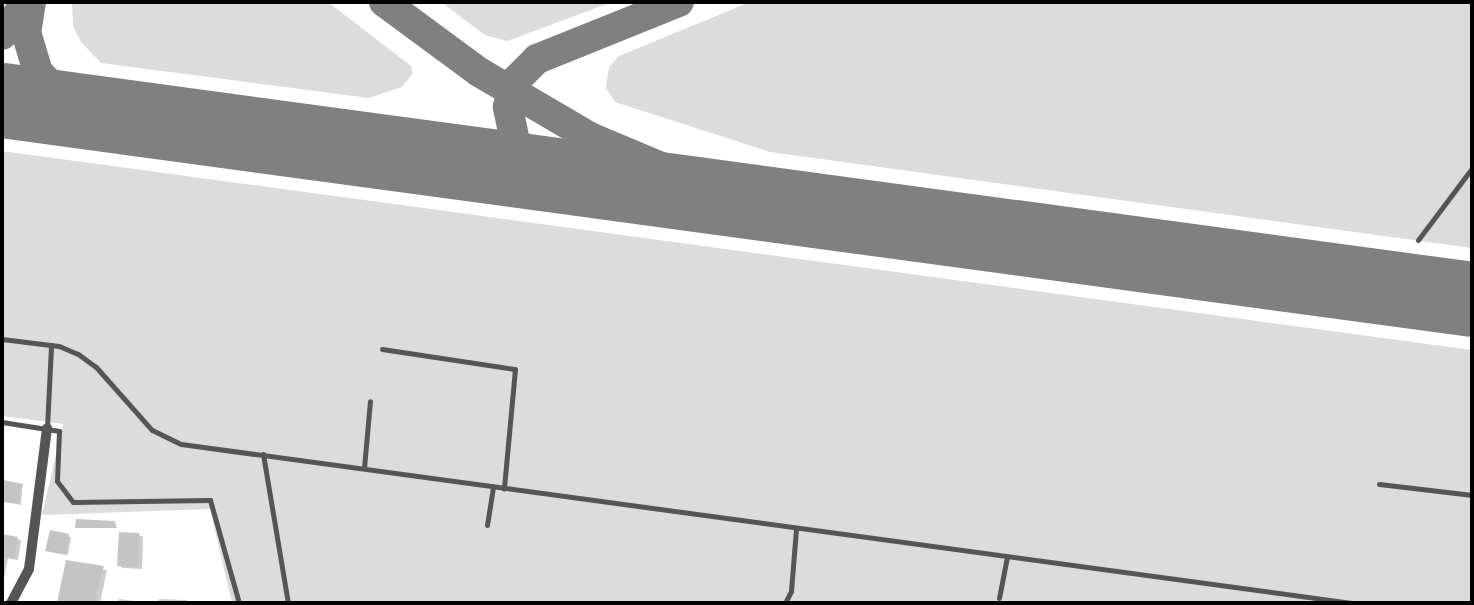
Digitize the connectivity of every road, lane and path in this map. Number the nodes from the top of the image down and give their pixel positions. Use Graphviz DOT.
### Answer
graph roads {
  1 [pos="1472,168"];
  2 [pos="1418,240"];
  3 [pos="2,339"];
  4 [pos="51,345"];
  5 [pos="382,349"];
  6 [pos="370,401"];
  7 [pos="2,422"];
  8 [pos="47,428"];
  9 [pos="263,454"];
  10 [pos="364,468"];
  11 [pos="1379,484"];
  12 [pos="493,486"];
  13 [pos="504,488"];
  14 [pos="1472,495"];
  15 [pos="487,525"];
  16 [pos="796,529"];
  17 [pos="1007,557"];
  18 [pos="1290,594"];
  19 [pos="999,598"];
  20 [pos="11,603"];
  21 [pos="239,603"];
  22 [pos="288,603"];
  23 [pos="785,603"];
  24 [pos="1289,603"];
  25 [pos="1353,603"];
  1 -- 2 [label="lane"];
  3 -- 4 [label="lane"];
  4 -- 8 [label="lane"];
  4 -- 9 [label="lane"];
  5 -- 13 [label="lane"];
  6 -- 10 [label="lane"];
  7 -- 8 [label="lane"];
  8 -- 20 [label="street"];
  8 -- 21 [label="lane"];
  9 -- 10 [label="lane"];
  9 -- 22 [label="lane"];
  10 -- 12 [label="lane"];
  11 -- 14 [label="lane"];
  12 -- 13 [label="lane"];
  12 -- 15 [label="lane"];
  13 -- 16 [label="lane"];
  16 -- 17 [label="lane"];
  16 -- 23 [label="lane"];
  17 -- 18 [label="lane"];
  17 -- 19 [label="lane"];
  18 -- 24 [label="lane"];
  18 -- 25 [label="lane"];
}
